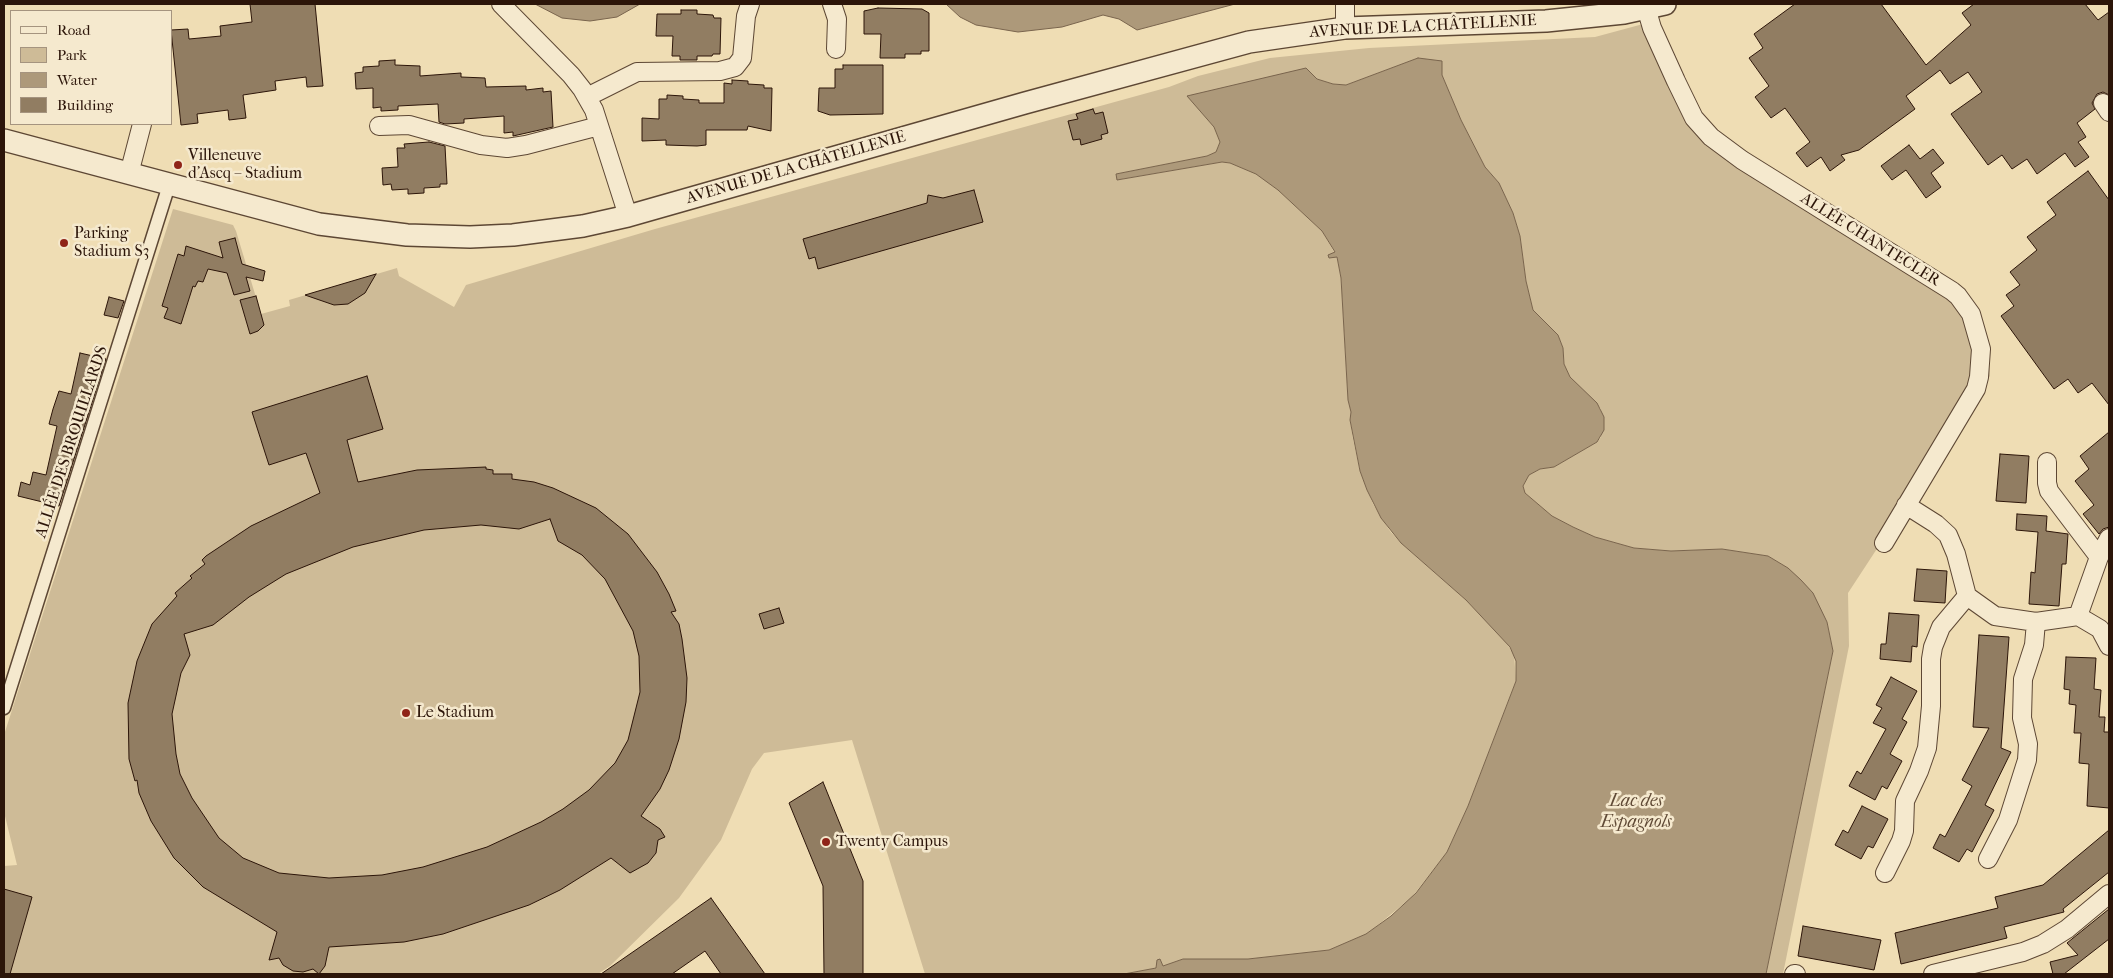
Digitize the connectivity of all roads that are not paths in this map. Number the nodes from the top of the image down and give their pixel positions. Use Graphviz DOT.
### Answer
graph roads {
  1 [pos="501,4"];
  2 [pos="750,4"];
  3 [pos="832,4"];
  4 [pos="1345,4"];
  5 [pos="1646,5"];
  6 [pos="1345,28"];
  7 [pos="836,49"];
  8 [pos="587,97"];
  9 [pos="142,125"];
  10 [pos="379,126"];
  11 [pos="599,126"];
  12 [pos="4,140"];
  13 [pos="129,174"];
  14 [pos="169,185"];
  15 [pos="628,216"];
  16 [pos="2047,462"];
  17 [pos="1906,505"];
  18 [pos="2109,538"];
  19 [pos="1884,543"];
  20 [pos="2099,557"];
  21 [pos="1967,596"];
  22 [pos="2078,616"];
  23 [pos="2036,622"];
  24 [pos="2109,646"];
  25 [pos="4,708"];
  26 [pos="1988,859"];
  27 [pos="1885,873"];
  28 [pos="2109,894"];
  29 [pos="1933,974"];
  1 -- 8 [label="street"];
  2 -- 8 [label="street"];
  3 -- 7 [label="street"];
  4 -- 6 [label="street"];
  5 -- 6 [label="street, AVENUE DE LA CHÂTELLENIE"];
  5 -- 17 [label="street, ALLÉE CHANTECLER"];
  6 -- 15 [label="street, AVENUE DE LA CHÂTELLENIE"];
  8 -- 11 [label="street"];
  9 -- 13 [label="street"];
  10 -- 11 [label="street"];
  11 -- 15 [label="street"];
  12 -- 13 [label="street, AVENUE DE LA CHÂTELLENIE"];
  13 -- 14 [label="street, AVENUE DE LA CHÂTELLENIE"];
  14 -- 15 [label="street, AVENUE DE LA CHÂTELLENIE"];
  14 -- 25 [label="street, ALLÉE DES BROUILLARDS"];
  16 -- 20 [label="street"];
  17 -- 19 [label="street, ALLÉE CHANTECLER"];
  17 -- 21 [label="street"];
  18 -- 20 [label="street"];
  20 -- 22 [label="street"];
  21 -- 23 [label="street"];
  21 -- 27 [label="street"];
  22 -- 23 [label="street"];
  22 -- 24 [label="street"];
  23 -- 26 [label="street"];
  28 -- 29 [label="street"];
}
